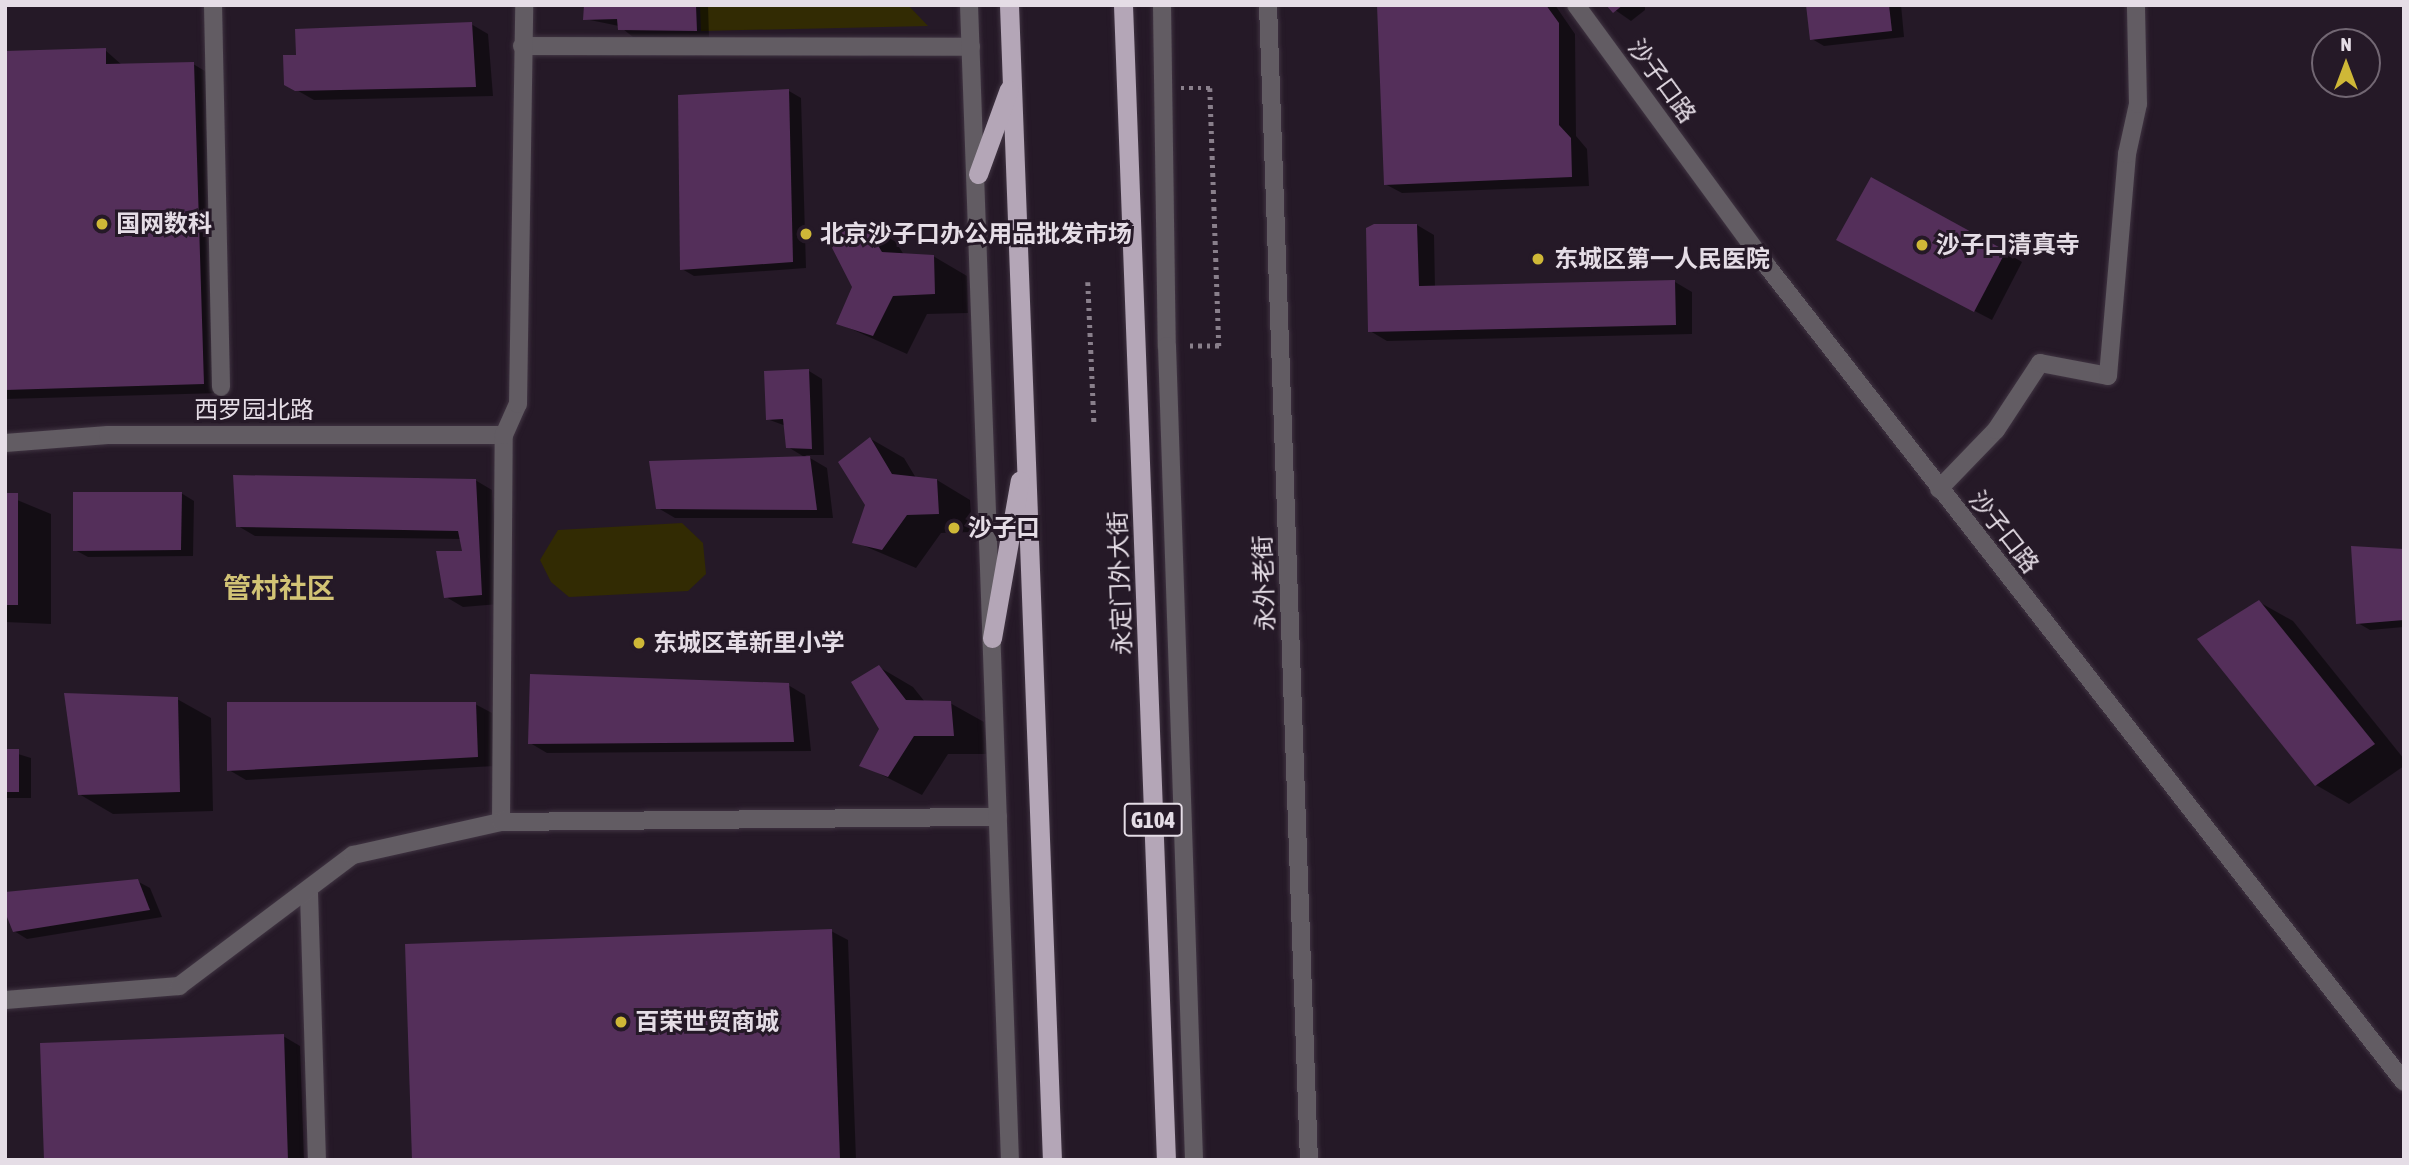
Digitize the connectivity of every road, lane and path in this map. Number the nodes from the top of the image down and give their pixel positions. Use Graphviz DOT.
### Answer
graph roads {
  1 [pos="213,5"];
  2 [pos="524,5"];
  3 [pos="969,5"];
  4 [pos="1009,5"];
  5 [pos="1123,5"];
  6 [pos="1162,5"];
  7 [pos="1268,5"];
  8 [pos="1576,5"];
  9 [pos="2136,5"];
  10 [pos="522,46"];
  11 [pos="971,47"];
  12 [pos="1012,82"];
  13 [pos="1163,88"];
  14 [pos="978,174"];
  15 [pos="1088,282"];
  16 [pos="1167,346"];
  17 [pos="221,387"];
  18 [pos="1094,422"];
  19 [pos="504,435"];
  20 [pos="1027,442"];
  21 [pos="5,443"];
  22 [pos="1939,489"];
  23 [pos="992,638"];
  24 [pos="998,817"];
  25 [pos="501,822"];
  26 [pos="309,892"];
  27 [pos="5,1000"];
  28 [pos="2404,1082"];
  29 [pos="317,1160"];
  30 [pos="1010,1160"];
  31 [pos="1052,1160"];
  32 [pos="1166,1160"];
  33 [pos="1194,1160"];
  34 [pos="1309,1160"];
  1 -- 17 [label="street"];
  2 -- 10 [label="street"];
  3 -- 11 [label="street"];
  4 -- 12 [label="highway"];
  5 -- 32 [label="highway, 永定门外大街 / G104"];
  6 -- 13 [label="street"];
  7 -- 34 [label="street, 永外老街"];
  8 -- 22 [label="street, 沙子口路"];
  9 -- 22 [label="street"];
  10 -- 11 [label="street"];
  10 -- 19 [label="street"];
  11 -- 14 [label="street"];
  12 -- 14 [label="highway"];
  12 -- 20 [label="highway"];
  13 -- 16 [label="street"];
  13 -- 16 [label="path"];
  14 -- 23 [label="street"];
  15 -- 18 [label="path"];
  16 -- 33 [label="street"];
  19 -- 21 [label="street, 西罗园北路"];
  19 -- 25 [label="street"];
  20 -- 23 [label="highway"];
  20 -- 31 [label="highway"];
  22 -- 28 [label="street, 沙子口路"];
  23 -- 24 [label="street"];
  24 -- 25 [label="street"];
  24 -- 30 [label="street"];
  25 -- 26 [label="street"];
  26 -- 27 [label="street"];
  26 -- 29 [label="street"];
}
